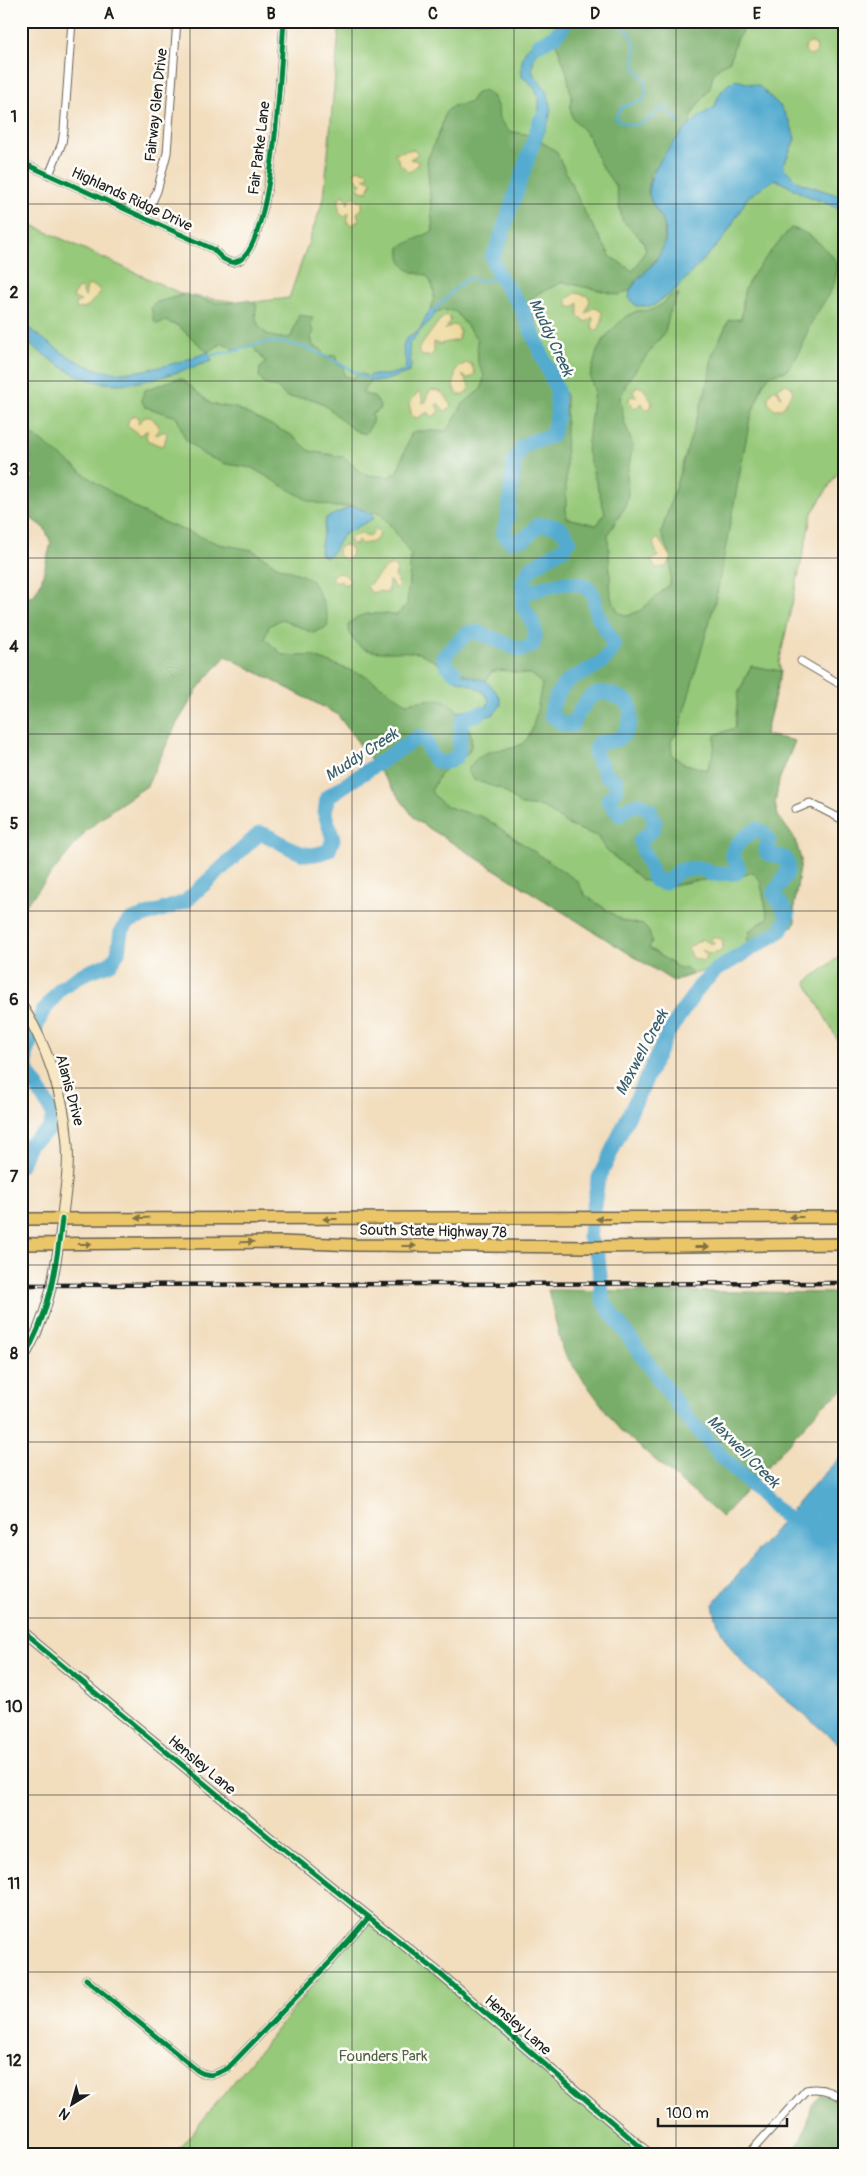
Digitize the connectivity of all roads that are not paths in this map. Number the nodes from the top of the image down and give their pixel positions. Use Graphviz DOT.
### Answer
graph roads {
  1 [pos="72,21"];
  2 [pos="177,21"];
  3 [pos="284,21"];
  4 [pos="21,162"];
  5 [pos="49,175"];
  6 [pos="145,218"];
  7 [pos="230,262"];
  8 [pos="801,661"];
  9 [pos="845,687"];
  10 [pos="796,809"];
  11 [pos="845,821"];
  12 [pos="21,1005"];
  13 [pos="845,1217"];
  14 [pos="21,1219"];
  15 [pos="62,1219"];
  16 [pos="21,1244"];
  17 [pos="59,1244"];
  18 [pos="845,1244"];
  19 [pos="21,1362"];
  20 [pos="21,1631"];
  21 [pos="368,1918"];
  22 [pos="86,1979"];
  23 [pos="845,2101"];
  24 [pos="650,2155"];
  25 [pos="748,2155"];
  1 -- 5 [label="street"];
  2 -- 6 [label="street, Fairway Glen Drive"];
  3 -- 7 [label="street, Fair Parke Lane"];
  4 -- 5 [label="street, Highlands Ridge Drive"];
  5 -- 6 [label="street, Highlands Ridge Drive"];
  6 -- 7 [label="street, Highlands Ridge Drive"];
  8 -- 9 [label="street"];
  10 -- 11 [label="street"];
  12 -- 15 [label="main road, Alanis Drive"];
  13 -- 15 [label="main road, South State Highway 78, one-way"];
  14 -- 15 [label="main road, South State Highway 78"];
  15 -- 17 [label="street"];
  16 -- 17 [label="main road, South State Highway 78"];
  17 -- 18 [label="main road, South State Highway 78, one-way"];
  17 -- 19 [label="street"];
  20 -- 21 [label="street, Hensley Lane"];
  21 -- 22 [label="street"];
  21 -- 24 [label="street, Hensley Lane"];
  23 -- 25 [label="street"];
}
